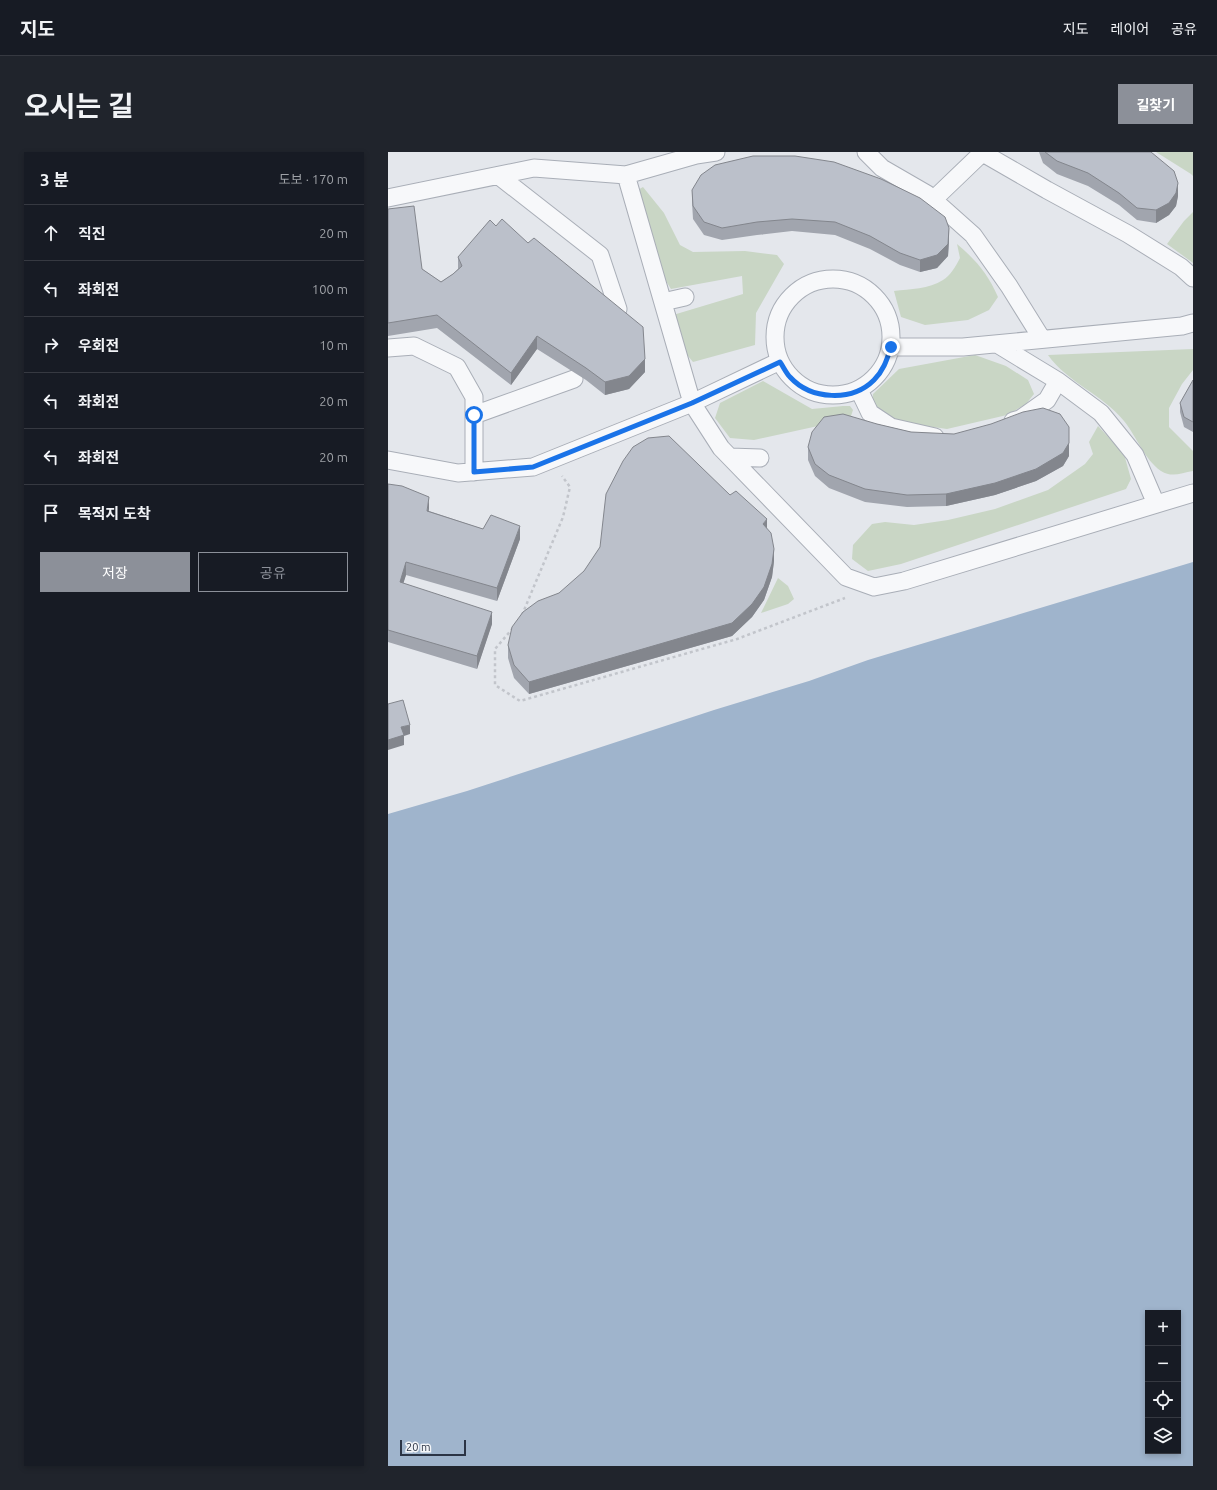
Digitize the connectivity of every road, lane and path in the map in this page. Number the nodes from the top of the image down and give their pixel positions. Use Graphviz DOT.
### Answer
graph roads {
  1 [pos="716,152"];
  2 [pos="866,152"];
  3 [pos="982,153"];
  4 [pos="626,175"];
  5 [pos="499,176"];
  6 [pos="388,198"];
  7 [pos="933,200"];
  8 [pos="1193,278"];
  9 [pos="685,298"];
  10 [pos="663,302"];
  11 [pos="618,309"];
  12 [pos="1193,323"];
  13 [pos="1042,340"];
  14 [pos="998,344"];
  15 [pos="891,347"];
  16 [pos="388,348"];
  17 [pos="780,362"];
  18 [pos="574,379"];
  19 [pos="1058,381"];
  20 [pos="859,390"];
  21 [pos="692,403"];
  22 [pos="474,415"];
  23 [pos="998,425"];
  24 [pos="953,434"];
  25 [pos="730,457"];
  26 [pos="760,458"];
  27 [pos="388,460"];
  28 [pos="552,460"];
  29 [pos="474,472"];
  30 [pos="1193,493"];
  31 [pos="1156,504"];
  32 [pos="845,598"];
  33 [pos="520,620"];
  34 [pos="515,626"];
  1 -- 4 [label="street"];
  2 -- 7 [label="street"];
  3 -- 7 [label="street"];
  3 -- 8 [label="street"];
  4 -- 5 [label="street"];
  4 -- 10 [label="street"];
  5 -- 6 [label="street"];
  5 -- 11 [label="street"];
  7 -- 13 [label="street"];
  9 -- 10 [label="street"];
  10 -- 21 [label="street"];
  12 -- 13 [label="street"];
  13 -- 14 [label="street"];
  14 -- 15 [label="street"];
  14 -- 19 [label="street"];
  15 -- 17 [label="street"];
  15 -- 20 [label="street"];
  16 -- 22 [label="street"];
  17 -- 20 [label="street"];
  17 -- 21 [label="street"];
  18 -- 22 [label="street"];
  19 -- 23 [label="street"];
  19 -- 31 [label="street"];
  20 -- 24 [label="street"];
  21 -- 25 [label="street"];
  21 -- 28 [label="street"];
  22 -- 29 [label="street"];
  25 -- 26 [label="street"];
  25 -- 31 [label="street"];
  27 -- 29 [label="street"];
  28 -- 29 [label="street"];
  28 -- 33 [label="path"];
  30 -- 31 [label="street"];
  32 -- 34 [label="path"];
}
